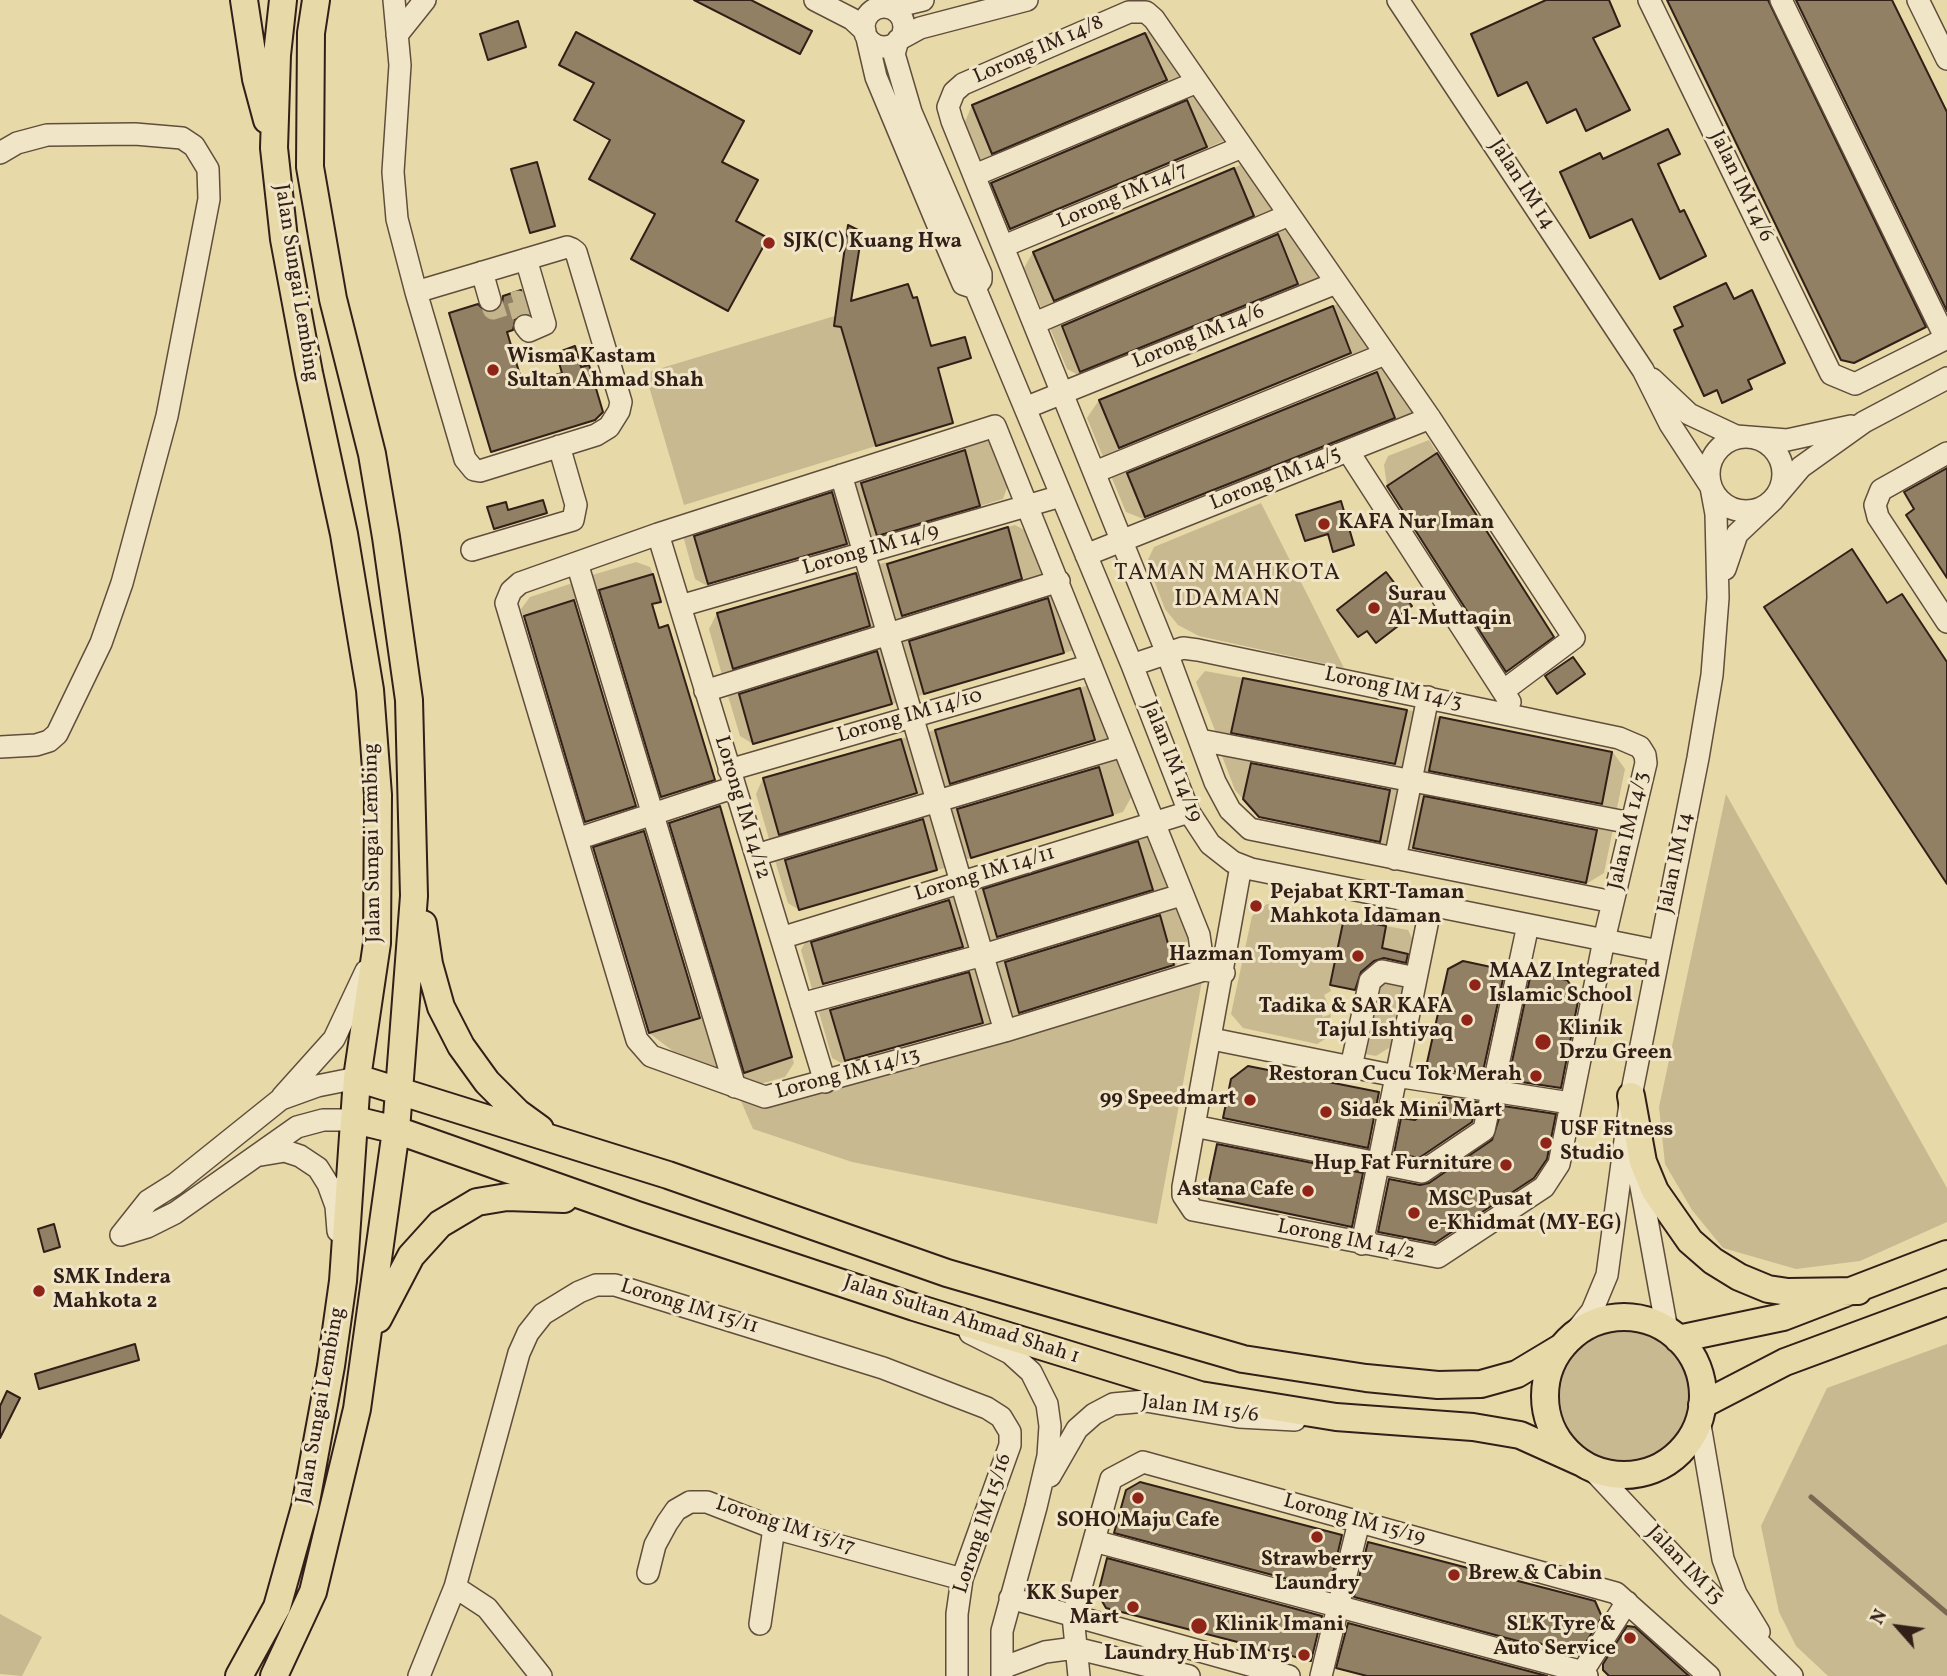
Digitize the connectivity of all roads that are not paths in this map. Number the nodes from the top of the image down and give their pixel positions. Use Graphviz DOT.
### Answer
graph roads {
  1 [pos="244,0"];
  2 [pos="283,0"];
  3 [pos="316,0"];
  4 [pos="394,0"];
  5 [pos="425,0"];
  6 [pos="815,0"];
  7 [pos="923,0"];
  8 [pos="1027,0"];
  9 [pos="1398,0"];
  10 [pos="1648,0"];
  11 [pos="1781,0"];
  12 [pos="1918,0"];
  13 [pos="881,5"];
  14 [pos="866,34"];
  15 [pos="397,35"];
  16 [pos="898,40"];
  17 [pos="1945,48"];
  18 [pos="1197,82"];
  19 [pos="952,121"];
  20 [pos="1242,147"];
  21 [pos="274,148"];
  22 [pos="0,153"];
  23 [pos="975,175"];
  24 [pos="1289,215"];
  25 [pos="1004,246"];
  26 [pos="526,259"];
  27 [pos="482,272"];
  28 [pos="1336,283"];
  29 [pos="975,288"];
  30 [pos="416,292"];
  31 [pos="490,300"];
  32 [pos="1035,323"];
  33 [pos="526,326"];
  34 [pos="1947,338"];
  35 [pos="1385,354"];
  36 [pos="1643,370"];
  37 [pos="1947,378"];
  38 [pos="1063,393"];
  39 [pos="1025,408"];
  40 [pos="1430,418"];
  41 [pos="1864,422"];
  42 [pos="1748,437"];
  43 [pos="559,446"];
  44 [pos="1348,451"];
  45 [pos="1947,453"];
  46 [pos="1095,472"];
  47 [pos="841,475"];
  48 [pos="1711,487"];
  49 [pos="1062,496"];
  50 [pos="1773,500"];
  51 [pos="1029,505"];
  52 [pos="658,534"];
  53 [pos="1122,541"];
  54 [pos="472,550"];
  55 [pos="864,553"];
  56 [pos="1086,555"];
  57 [pos="577,563"];
  58 [pos="1059,581"];
  59 [pos="1718,598"];
  60 [pos="680,606"];
  61 [pos="1947,622"];
  62 [pos="888,634"];
  63 [pos="1167,653"];
  64 [pos="1091,665"];
  65 [pos="1132,665"];
  66 [pos="705,691"];
  67 [pos="1503,691"];
  68 [pos="1428,697"];
  69 [pos="913,716"];
  70 [pos="1521,718"];
  71 [pos="1619,738"];
  72 [pos="1200,740"];
  73 [pos="1123,746"];
  74 [pos="0,747"];
  75 [pos="732,779"];
  76 [pos="1411,781"];
  77 [pos="939,801"];
  78 [pos="1189,812"];
  79 [pos="653,813"];
  80 [pos="1154,823"];
  81 [pos="1631,823"];
  82 [pos="577,839"];
  83 [pos="756,855"];
  84 [pos="1395,859"];
  85 [pos="1241,866"];
  86 [pos="963,882"];
  87 [pos="1181,895"];
  88 [pos="414,896"];
  89 [pos="1613,902"];
  90 [pos="1431,905"];
  91 [pos="1528,925"];
  92 [pos="781,938"];
  93 [pos="1604,940"];
  94 [pos="377,943"];
  95 [pos="1659,951"];
  96 [pos="983,955"];
  97 [pos="1214,971"];
  98 [pos="1416,978"];
  99 [pos="801,1004"];
  100 [pos="1006,1031"];
  101 [pos="1212,1039"];
  102 [pos="1351,1067"];
  103 [pos="1396,1076"];
  104 [pos="357,1078"];
  105 [pos="825,1082"];
  106 [pos="735,1087"];
  107 [pos="1492,1091"];
  108 [pos="400,1093"];
  109 [pos="1631,1096"];
  110 [pos="281,1099"];
  111 [pos="1570,1103"];
  112 [pos="355,1119"];
  113 [pos="1195,1126"];
  114 [pos="1628,1127"];
  115 [pos="396,1129"];
  116 [pos="554,1139"];
  117 [pos="261,1155"];
  118 [pos="1378,1163"];
  119 [pos="637,1215"];
  120 [pos="1362,1244"];
  121 [pos="1947,1254"];
  122 [pos="342,1282"];
  123 [pos="1858,1291"];
  124 [pos="1947,1302"];
  125 [pos="914,1307"];
  126 [pos="1673,1334"];
  127 [pos="369,1338"];
  128 [pos="1567,1342"];
  129 [pos="1701,1412"];
  130 [pos="1001,1417"];
  131 [pos="1336,1417"];
  132 [pos="1587,1466"];
  133 [pos="1036,1507"];
  134 [pos="1359,1522"];
  135 [pos="774,1528"];
  136 [pos="1094,1541"];
  137 [pos="648,1573"];
  138 [pos="962,1579"];
  139 [pos="455,1587"];
  140 [pos="1010,1598"];
  141 [pos="1627,1602"];
  142 [pos="1338,1606"];
  143 [pos="1073,1616"];
  144 [pos="760,1624"];
  145 [pos="1075,1648"];
  146 [pos="1777,1661"];
  147 [pos="1002,1672"];
  148 [pos="1161,1672"];
  149 [pos="1583,1675"];
  150 [pos="239,1676"];
  151 [pos="274,1676"];
  152 [pos="419,1676"];
  153 [pos="541,1676"];
  154 [pos="957,1676"];
  155 [pos="1079,1676"];
  156 [pos="1189,1676"];
  157 [pos="1289,1676"];
  158 [pos="1321,1676"];
  159 [pos="1709,1676"];
  160 [pos="1792,1676"];
  1 -- 21 [label="main road"];
  2 -- 21 [label="main road, Jalan Sungai Lembing"];
  3 -- 88 [label="main road, Jalan Sungai Lembing"];
  4 -- 15 [label="street"];
  5 -- 15 [label="street"];
  6 -- 14 [label="street"];
  7 -- 13 [label="street"];
  8 -- 16 [label="street"];
  9 -- 36 [label="street, Jalan IM 14"];
  10 -- 34 [label="street, Jalan IM 14/6"];
  11 -- 34 [label="street"];
  12 -- 17 [label="street"];
  13 -- 14 [label="street"];
  13 -- 16 [label="street"];
  14 -- 16 [label="street"];
  14 -- 29 [label="street"];
  15 -- 30 [label="street"];
  16 -- 29 [label="street"];
  18 -- 19 [label="street, Lorong IM 14/8"];
  18 -- 20 [label="street"];
  18 -- 23 [label="street"];
  19 -- 23 [label="street, Jalan IM 14/19"];
  20 -- 24 [label="street"];
  20 -- 25 [label="street, Lorong IM 14/7"];
  21 -- 94 [label="main road, Jalan Sungai Lembing"];
  22 -- 74 [label="street"];
  23 -- 25 [label="street, Jalan IM 14/19"];
  24 -- 28 [label="street"];
  24 -- 32 [label="street"];
  25 -- 32 [label="street, Jalan IM 14/19"];
  26 -- 27 [label="street"];
  26 -- 33 [label="street"];
  26 -- 43 [label="street"];
  27 -- 30 [label="street"];
  27 -- 31 [label="street"];
  28 -- 35 [label="street"];
  28 -- 38 [label="street, Lorong IM 14/6"];
  29 -- 39 [label="street, Jalan IM 14/19"];
  30 -- 43 [label="street"];
  32 -- 38 [label="street, Jalan IM 14/19"];
  35 -- 40 [label="street"];
  35 -- 46 [label="street"];
  36 -- 42 [label="street"];
  36 -- 48 [label="street"];
  37 -- 41 [label="street"];
  38 -- 39 [label="street, Lorong IM 14/6"];
  38 -- 46 [label="street, Jalan IM 14/19"];
  39 -- 49 [label="street, Jalan IM 14/19"];
  40 -- 44 [label="street, Lorong IM 14/5"];
  40 -- 67 [label="street"];
  41 -- 42 [label="street"];
  41 -- 50 [label="street, Jalan IM 14"];
  42 -- 48 [label="street"];
  42 -- 50 [label="street"];
  43 -- 54 [label="street"];
  44 -- 53 [label="street, Lorong IM 14/5"];
  44 -- 67 [label="street"];
  45 -- 61 [label="street"];
  46 -- 53 [label="street, Jalan IM 14/19"];
  47 -- 51 [label="street"];
  47 -- 52 [label="street"];
  47 -- 55 [label="street"];
  48 -- 50 [label="street"];
  48 -- 59 [label="street, Jalan IM 14"];
  49 -- 51 [label="street, Lorong IM 14/9"];
  49 -- 56 [label="street, Jalan IM 14/19"];
  50 -- 59 [label="street, Jalan IM 14"];
  51 -- 55 [label="street, Lorong IM 14/9"];
  51 -- 58 [label="street"];
  52 -- 57 [label="street"];
  52 -- 60 [label="street, Lorong IM 14/12"];
  53 -- 56 [label="street, Lorong IM 14/5"];
  53 -- 63 [label="street, Jalan IM 14/19"];
  55 -- 60 [label="street, Lorong IM 14/9"];
  55 -- 62 [label="street"];
  56 -- 65 [label="street, Jalan IM 14/19"];
  57 -- 79 [label="street"];
  57 -- 82 [label="street, Lorong IM 14/13"];
  58 -- 62 [label="street"];
  58 -- 64 [label="street"];
  59 -- 95 [label="street, Jalan IM 14"];
  60 -- 66 [label="street, Lorong IM 14/12"];
  62 -- 66 [label="street"];
  62 -- 69 [label="street"];
  63 -- 65 [label="street"];
  63 -- 68 [label="street, Lorong IM 14/3"];
  63 -- 72 [label="street, Jalan IM 14/19"];
  64 -- 69 [label="street, Lorong IM 14/10"];
  64 -- 73 [label="street"];
  65 -- 78 [label="street, Jalan IM 14/19"];
  66 -- 75 [label="street, Lorong IM 14/12"];
  67 -- 70 [label="street"];
  68 -- 70 [label="street, Lorong IM 14/3"];
  68 -- 76 [label="street"];
  69 -- 75 [label="street, Lorong IM 14/10"];
  69 -- 77 [label="street"];
  70 -- 71 [label="street, Lorong IM 14/3"];
  71 -- 81 [label="street, Jalan IM 14/3"];
  72 -- 76 [label="street"];
  72 -- 84 [label="street, Jalan IM 14/19"];
  73 -- 77 [label="street"];
  73 -- 80 [label="street"];
  75 -- 79 [label="street, Lorong IM 14/10"];
  75 -- 83 [label="street, Lorong IM 14/12"];
  76 -- 81 [label="street"];
  76 -- 84 [label="street"];
  77 -- 83 [label="street"];
  77 -- 86 [label="street"];
  78 -- 80 [label="street, Lorong IM 14/11"];
  78 -- 85 [label="street, Jalan IM 14/19"];
  79 -- 82 [label="street, Lorong IM 14/10"];
  79 -- 106 [label="street"];
  80 -- 86 [label="street, Lorong IM 14/11"];
  80 -- 87 [label="street"];
  81 -- 89 [label="street, Jalan IM 14/3"];
  82 -- 106 [label="street, Lorong IM 14/13"];
  83 -- 92 [label="street, Lorong IM 14/12"];
  84 -- 89 [label="street, Jalan IM 14/19"];
  85 -- 90 [label="street, Jalan IM 14/19"];
  85 -- 97 [label="street"];
  86 -- 92 [label="street, Lorong IM 14/11"];
  86 -- 96 [label="street"];
  87 -- 96 [label="street"];
  87 -- 97 [label="street"];
  88 -- 108 [label="main road, Jalan Sungai Lembing"];
  88 -- 116 [label="main road"];
  89 -- 93 [label="street, Jalan IM 14/3"];
  90 -- 91 [label="street, Jalan IM 14/19"];
  90 -- 98 [label="street"];
  91 -- 93 [label="street, Jalan IM 14/19"];
  91 -- 107 [label="street"];
  92 -- 99 [label="street, Lorong IM 14/12"];
  93 -- 95 [label="street, Jalan IM 14/19"];
  93 -- 111 [label="street, Lorong IM 14/2"];
  94 -- 104 [label="main road, Jalan Sungai Lembing"];
  94 -- 110 [label="street"];
  95 -- 109 [label="street, Jalan IM 14"];
  96 -- 99 [label="street"];
  96 -- 100 [label="street"];
  97 -- 100 [label="street, Lorong IM 14/13"];
  97 -- 101 [label="street"];
  98 -- 102 [label="street"];
  98 -- 103 [label="street"];
  99 -- 105 [label="street, Lorong IM 14/12"];
  100 -- 105 [label="street, Lorong IM 14/13"];
  101 -- 102 [label="street"];
  101 -- 113 [label="street"];
  102 -- 103 [label="street"];
  103 -- 107 [label="street"];
  103 -- 118 [label="street"];
  104 -- 108 [label="main road, Jalan Sultan Ahmad Shah 1"];
  104 -- 110 [label="street"];
  104 -- 112 [label="main road, Jalan Sungai Lembing"];
  105 -- 106 [label="street, Lorong IM 14/13"];
  107 -- 111 [label="street"];
  107 -- 118 [label="street"];
  108 -- 115 [label="main road, Jalan Sungai Lembing"];
  108 -- 116 [label="main road, Jalan Sultan Ahmad Shah 1"];
  109 -- 114 [label="street, Jalan IM 14"];
  109 -- 123 [label="main road"];
  110 -- 117 [label="street"];
  111 -- 120 [label="street, Lorong IM 14/2"];
  112 -- 115 [label="main road, Jalan Sultan Ahmad Shah 1"];
  112 -- 117 [label="street"];
  112 -- 122 [label="main road, Jalan Sungai Lembing"];
  113 -- 118 [label="street"];
  113 -- 120 [label="street, Lorong IM 14/2"];
  114 -- 126 [label="street, Jalan IM 14"];
  114 -- 128 [label="street, Jalan IM 14"];
  115 -- 119 [label="main road, Jalan Sultan Ahmad Shah 1"];
  115 -- 127 [label="main road, Jalan Sungai Lembing"];
  116 -- 128 [label="main road, Jalan Sultan Ahmad Shah 1"];
  117 -- 122 [label="street"];
  118 -- 120 [label="street"];
  119 -- 125 [label="main road, Jalan Sultan Ahmad Shah 1"];
  119 -- 127 [label="main road"];
  121 -- 123 [label="main road"];
  122 -- 150 [label="main road, Jalan Sungai Lembing"];
  123 -- 126 [label="main road"];
  124 -- 129 [label="main road"];
  125 -- 131 [label="main road, Jalan Sultan Ahmad Shah 1"];
  125 -- 133 [label="street, Jalan IM 15/6"];
  126 -- 128 [label="main road"];
  126 -- 129 [label="main road"];
  127 -- 151 [label="main road, Jalan Sungai Lembing"];
  128 -- 132 [label="main road"];
  129 -- 132 [label="main road"];
  129 -- 146 [label="street, Jalan IM 15"];
  130 -- 138 [label="street, Lorong IM 15/16"];
  130 -- 139 [label="street, Lorong IM 15/11"];
  131 -- 132 [label="main road, Jalan Sultan Ahmad Shah 1"];
  131 -- 133 [label="street, Jalan IM 15/6"];
  132 -- 146 [label="street, Jalan IM 15"];
  133 -- 140 [label="street, Jalan IM 15/6"];
  134 -- 136 [label="street, Lorong IM 15/19"];
  134 -- 141 [label="street, Lorong IM 15/19"];
  134 -- 142 [label="street"];
  135 -- 137 [label="street, Lorong IM 15/17"];
  135 -- 138 [label="street, Lorong IM 15/17"];
  135 -- 144 [label="street"];
  136 -- 142 [label="street"];
  136 -- 143 [label="street, Lorong IM 15/19"];
  138 -- 154 [label="street, Lorong IM 15/16"];
  139 -- 152 [label="street, Lorong IM 15/11"];
  139 -- 153 [label="street"];
  140 -- 143 [label="street"];
  140 -- 147 [label="street, Jalan IM 15/6"];
  141 -- 149 [label="street"];
  141 -- 159 [label="street, Lorong IM 15/19"];
  142 -- 149 [label="street"];
  142 -- 158 [label="street"];
  143 -- 145 [label="street, Lorong IM 15/19"];
  143 -- 157 [label="street"];
  145 -- 147 [label="street"];
  145 -- 148 [label="street"];
  145 -- 155 [label="street"];
  146 -- 160 [label="street, Jalan IM 15"];
  148 -- 156 [label="street"];
}
